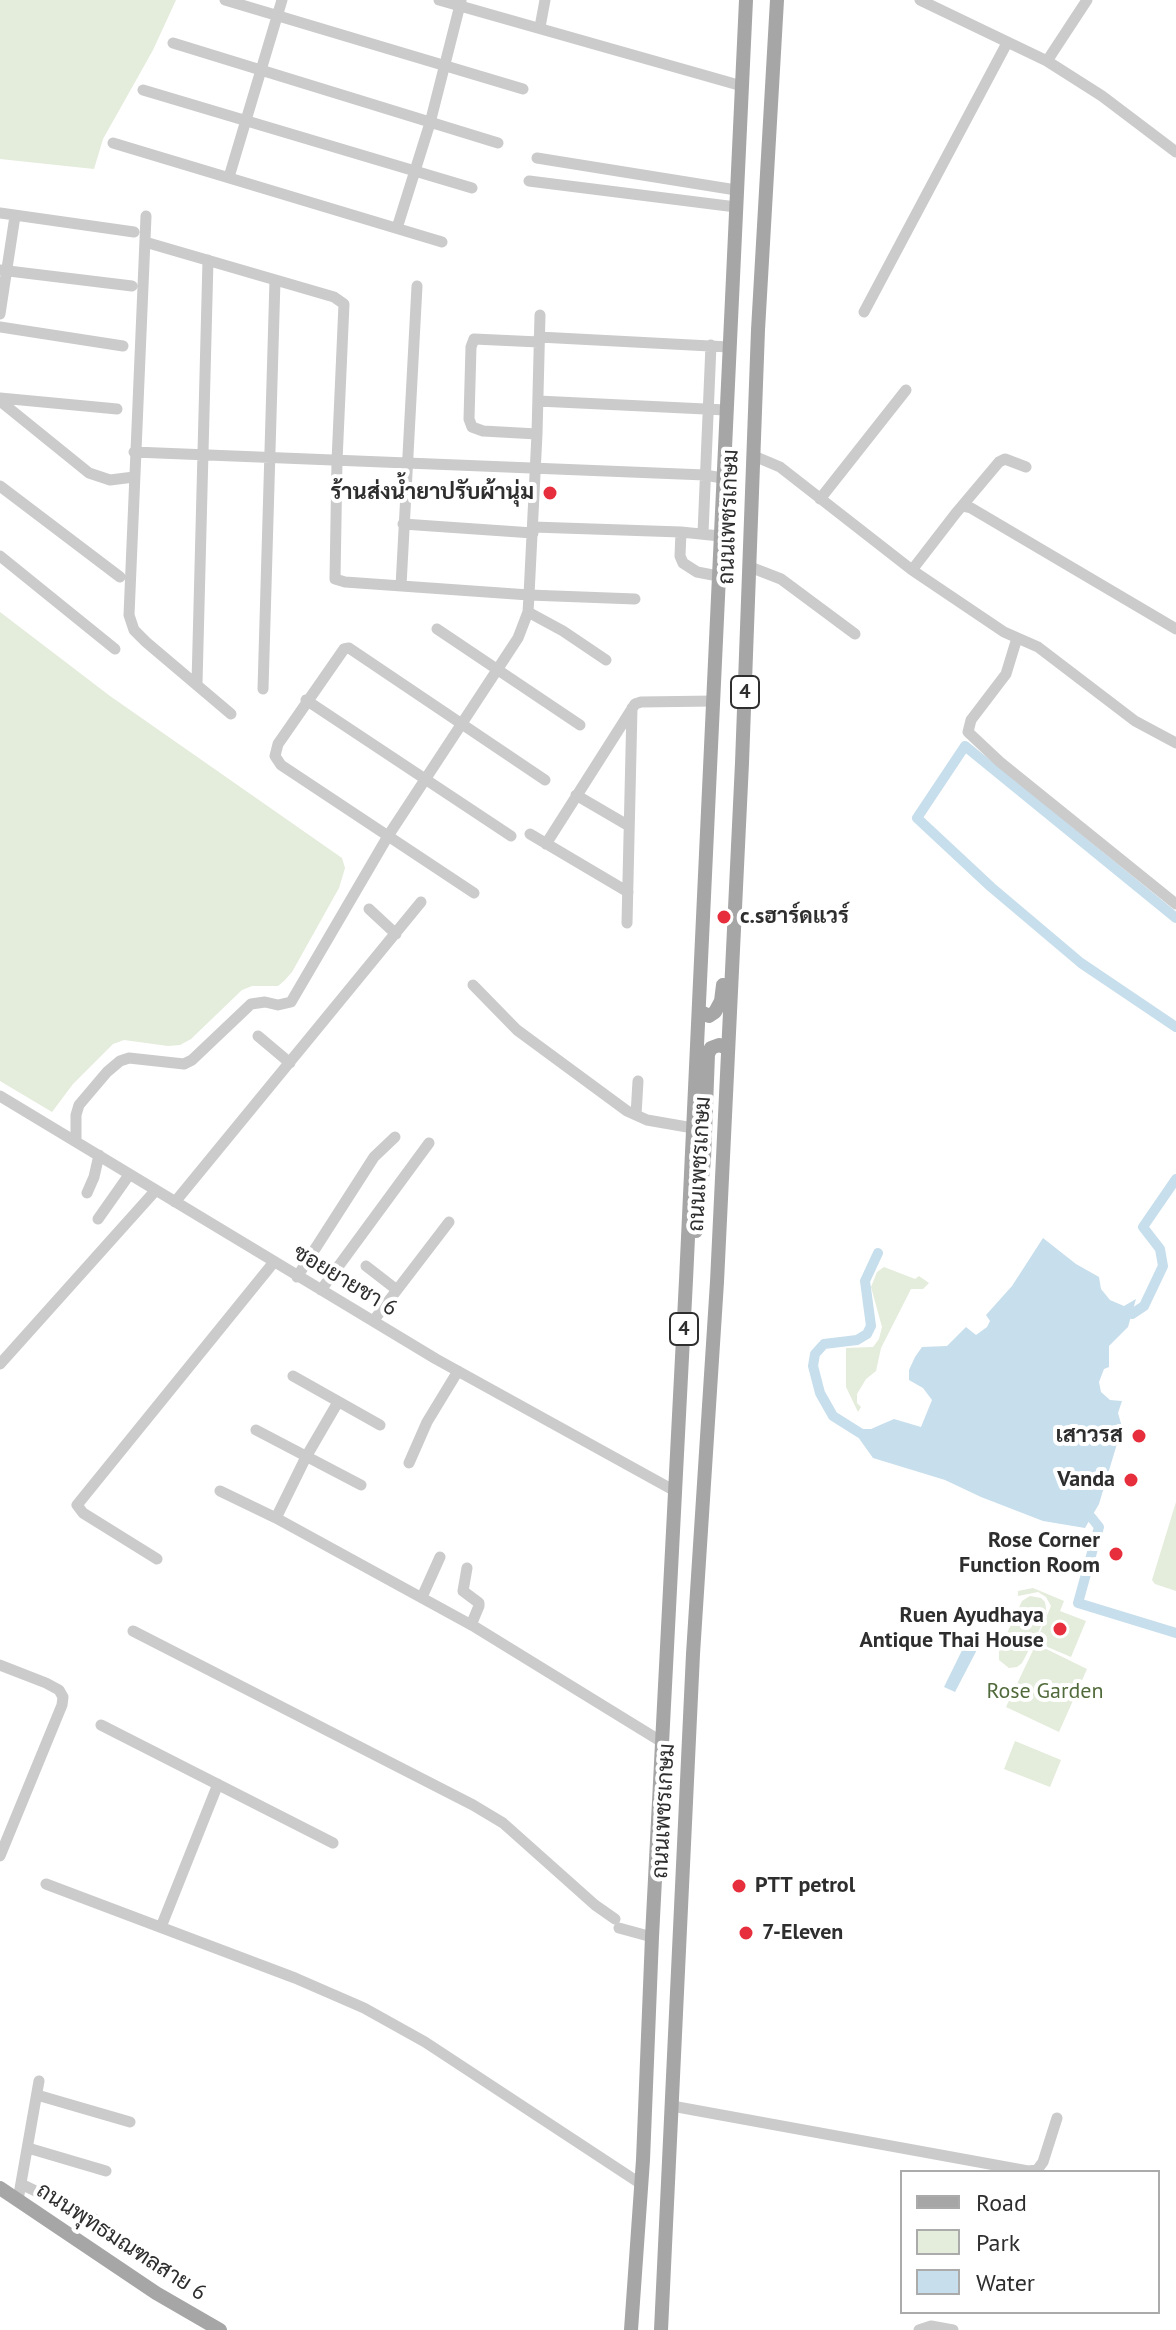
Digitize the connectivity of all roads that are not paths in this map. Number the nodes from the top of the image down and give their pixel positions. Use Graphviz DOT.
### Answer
graph roads {
  1 [pos="225,0"];
  2 [pos="282,0"];
  3 [pos="439,0"];
  4 [pos="545,0"];
  5 [pos="746,0"];
  6 [pos="777,0"];
  7 [pos="920,0"];
  8 [pos="1087,0"];
  9 [pos="460,3"];
  10 [pos="277,16"];
  11 [pos="540,27"];
  12 [pos="173,43"];
  13 [pos="1007,43"];
  14 [pos="1047,61"];
  15 [pos="445,66"];
  16 [pos="263,69"];
  17 [pos="742,86"];
  18 [pos="523,89"];
  19 [pos="143,90"];
  20 [pos="246,120"];
  21 [pos="430,123"];
  22 [pos="113,143"];
  23 [pos="498,143"];
  24 [pos="1176,152"];
  25 [pos="537,158"];
  26 [pos="414,171"];
  27 [pos="229,177"];
  28 [pos="529,181"];
  29 [pos="472,188"];
  30 [pos="736,190"];
  31 [pos="736,207"];
  32 [pos="0,213"];
  33 [pos="15,216"];
  34 [pos="146,216"];
  35 [pos="397,228"];
  36 [pos="134,232"];
  37 [pos="145,242"];
  38 [pos="442,242"];
  39 [pos="208,260"];
  40 [pos="4,270"];
  41 [pos="275,280"];
  42 [pos="132,286"];
  43 [pos="417,286"];
  44 [pos="864,312"];
  45 [pos="0,314"];
  46 [pos="540,315"];
  47 [pos="0,327"];
  48 [pos="539,340"];
  49 [pos="711,345"];
  50 [pos="123,346"];
  51 [pos="729,347"];
  52 [pos="906,390"];
  53 [pos="0,400"];
  54 [pos="538,401"];
  55 [pos="117,409"];
  56 [pos="709,409"];
  57 [pos="726,410"];
  58 [pos="537,434"];
  59 [pos="134,452"];
  60 [pos="754,456"];
  61 [pos="202,457"];
  62 [pos="270,459"];
  63 [pos="337,461"];
  64 [pos="408,465"];
  65 [pos="1026,467"];
  66 [pos="536,469"];
  67 [pos="705,475"];
  68 [pos="134,477"];
  69 [pos="722,478"];
  70 [pos="0,486"];
  71 [pos="820,499"];
  72 [pos="962,506"];
  73 [pos="403,524"];
  74 [pos="533,530"];
  75 [pos="681,532"];
  76 [pos="703,533"];
  77 [pos="720,536"];
  78 [pos="0,556"];
  79 [pos="750,567"];
  80 [pos="912,570"];
  81 [pos="718,576"];
  82 [pos="120,577"];
  83 [pos="401,586"];
  84 [pos="529,595"];
  85 [pos="635,599"];
  86 [pos="528,612"];
  87 [pos="437,629"];
  88 [pos="1176,629"];
  89 [pos="855,634"];
  90 [pos="1017,638"];
  91 [pos="115,649"];
  92 [pos="606,660"];
  93 [pos="496,669"];
  94 [pos="197,683"];
  95 [pos="263,689"];
  96 [pos="306,700"];
  97 [pos="714,701"];
  98 [pos="632,708"];
  99 [pos="231,714"];
  100 [pos="462,722"];
  101 [pos="580,725"];
  102 [pos="1176,743"];
  103 [pos="426,778"];
  104 [pos="545,780"];
  105 [pos="576,795"];
  106 [pos="629,826"];
  107 [pos="530,834"];
  108 [pos="388,836"];
  109 [pos="511,836"];
  110 [pos="546,844"];
  111 [pos="736,879"];
  112 [pos="628,892"];
  113 [pos="474,893"];
  114 [pos="421,902"];
  115 [pos="1176,904"];
  116 [pos="369,909"];
  117 [pos="627,923"];
  118 [pos="396,934"];
  119 [pos="473,985"];
  120 [pos="699,1011"];
  121 [pos="258,1036"];
  122 [pos="728,1048"];
  123 [pos="290,1063"];
  124 [pos="638,1081"];
  125 [pos="0,1096"];
  126 [pos="636,1115"];
  127 [pos="693,1128"];
  128 [pos="395,1137"];
  129 [pos="76,1141"];
  130 [pos="429,1143"];
  131 [pos="99,1155"];
  132 [pos="129,1175"];
  133 [pos="156,1190"];
  134 [pos="87,1193"];
  135 [pos="175,1202"];
  136 [pos="98,1219"];
  137 [pos="449,1222"];
  138 [pos="688,1239"];
  139 [pos="274,1262"];
  140 [pos="366,1266"];
  141 [pos="297,1277"];
  142 [pos="321,1290"];
  143 [pos="397,1290"];
  144 [pos="374,1320"];
  145 [pos="0,1364"];
  146 [pos="458,1371"];
  147 [pos="293,1376"];
  148 [pos="338,1402"];
  149 [pos="380,1425"];
  150 [pos="256,1430"];
  151 [pos="306,1457"];
  152 [pos="409,1463"];
  153 [pos="361,1485"];
  154 [pos="220,1491"];
  155 [pos="675,1491"];
  156 [pos="276,1518"];
  157 [pos="440,1557"];
  158 [pos="157,1559"];
  159 [pos="467,1568"];
  160 [pos="422,1597"];
  161 [pos="471,1625"];
  162 [pos="133,1631"];
  163 [pos="0,1665"];
  164 [pos="101,1725"];
  165 [pos="662,1742"];
  166 [pos="218,1784"];
  167 [pos="333,1843"];
  168 [pos="0,1856"];
  169 [pos="46,1884"];
  170 [pos="161,1927"];
  171 [pos="652,1932"];
  172 [pos="39,2081"];
  173 [pos="37,2095"];
  174 [pos="672,2106"];
  175 [pos="1057,2118"];
  176 [pos="130,2122"];
  177 [pos="28,2148"];
  178 [pos="1023,2170"];
  179 [pos="1037,2170"];
  180 [pos="106,2171"];
  181 [pos="21,2184"];
  182 [pos="641,2184"];
  183 [pos="0,2188"];
  184 [pos="18,2200"];
  185 [pos="96,2220"];
  186 [pos="220,2330"];
  187 [pos="631,2330"];
  188 [pos="661,2330"];
  189 [pos="919,2330"];
  190 [pos="953,2330"];
  1 -- 10 [label="street"];
  2 -- 10 [label="street"];
  3 -- 9 [label="street"];
  4 -- 11 [label="street"];
  5 -- 17 [label="main road, ถนนเพชรเกษม / 4"];
  6 -- 60 [label="main road, ถนนเพชรเกษม / 4"];
  7 -- 13 [label="street"];
  8 -- 14 [label="street"];
  9 -- 11 [label="street"];
  9 -- 15 [label="street"];
  10 -- 15 [label="street"];
  10 -- 16 [label="street"];
  11 -- 17 [label="street"];
  12 -- 16 [label="street"];
  13 -- 14 [label="street"];
  13 -- 44 [label="street"];
  14 -- 24 [label="street"];
  15 -- 18 [label="street"];
  15 -- 21 [label="street"];
  16 -- 20 [label="street"];
  16 -- 21 [label="street"];
  17 -- 30 [label="main road, ถนนเพชรเกษม / 4"];
  19 -- 20 [label="street"];
  20 -- 26 [label="street"];
  20 -- 27 [label="street"];
  21 -- 23 [label="street"];
  21 -- 26 [label="street"];
  22 -- 27 [label="street"];
  25 -- 30 [label="street"];
  26 -- 29 [label="street"];
  26 -- 35 [label="street"];
  27 -- 35 [label="street"];
  28 -- 31 [label="street"];
  30 -- 31 [label="main road, ถนนเพชรเกษม / 4"];
  31 -- 51 [label="main road, ถนนเพชรเกษม / 4"];
  32 -- 33 [label="street"];
  33 -- 36 [label="street"];
  33 -- 40 [label="street"];
  34 -- 37 [label="street"];
  35 -- 38 [label="street"];
  37 -- 39 [label="street"];
  37 -- 59 [label="street"];
  39 -- 41 [label="street"];
  39 -- 61 [label="street"];
  40 -- 42 [label="street"];
  40 -- 45 [label="street"];
  41 -- 62 [label="street"];
  41 -- 63 [label="street"];
  43 -- 64 [label="street"];
  46 -- 48 [label="street"];
  47 -- 50 [label="street"];
  48 -- 49 [label="street"];
  48 -- 54 [label="street"];
  48 -- 58 [label="street"];
  49 -- 51 [label="street"];
  49 -- 56 [label="street"];
  51 -- 57 [label="main road, ถนนเพชรเกษม / 4"];
  52 -- 71 [label="street"];
  53 -- 55 [label="street"];
  53 -- 68 [label="street"];
  54 -- 56 [label="street"];
  54 -- 58 [label="street"];
  56 -- 57 [label="street"];
  56 -- 67 [label="street"];
  57 -- 69 [label="main road, ถนนเพชรเกษม / 4"];
  58 -- 66 [label="street"];
  59 -- 61 [label="street"];
  59 -- 68 [label="street"];
  60 -- 71 [label="street"];
  60 -- 79 [label="main road, ถนนเพชรเกษม / 4"];
  61 -- 62 [label="street"];
  61 -- 94 [label="street"];
  62 -- 63 [label="street"];
  62 -- 95 [label="street"];
  63 -- 64 [label="street"];
  63 -- 83 [label="street"];
  64 -- 66 [label="street"];
  64 -- 73 [label="street"];
  65 -- 72 [label="street"];
  66 -- 67 [label="street"];
  66 -- 74 [label="street"];
  67 -- 69 [label="street"];
  67 -- 76 [label="street"];
  68 -- 94 [label="street"];
  69 -- 77 [label="main road, ถนนเพชรเกษม / 4"];
  70 -- 82 [label="street"];
  71 -- 80 [label="street"];
  72 -- 80 [label="street"];
  72 -- 88 [label="street"];
  73 -- 74 [label="street"];
  73 -- 83 [label="street"];
  74 -- 75 [label="street"];
  74 -- 84 [label="street"];
  75 -- 76 [label="street"];
  75 -- 81 [label="street"];
  76 -- 77 [label="street"];
  77 -- 81 [label="main road, ถนนเพชรเกษม / 4"];
  78 -- 91 [label="street"];
  79 -- 89 [label="street"];
  79 -- 111 [label="main road, ถนนเพชรเกษม / 4"];
  80 -- 90 [label="street"];
  81 -- 97 [label="main road, ถนนเพชรเกษม / 4"];
  83 -- 84 [label="street"];
  84 -- 85 [label="street"];
  84 -- 86 [label="street"];
  86 -- 92 [label="street"];
  86 -- 93 [label="street"];
  87 -- 93 [label="street"];
  90 -- 102 [label="street"];
  90 -- 115 [label="street"];
  93 -- 100 [label="street"];
  93 -- 101 [label="street"];
  94 -- 99 [label="street"];
  96 -- 100 [label="street"];
  96 -- 103 [label="street"];
  96 -- 108 [label="street"];
  97 -- 98 [label="street"];
  97 -- 120 [label="main road, ถนนเพชรเกษม / 4"];
  98 -- 105 [label="street"];
  98 -- 106 [label="street"];
  100 -- 103 [label="street"];
  100 -- 104 [label="street"];
  103 -- 108 [label="street"];
  103 -- 109 [label="street"];
  105 -- 106 [label="street"];
  105 -- 110 [label="street"];
  106 -- 112 [label="street"];
  107 -- 110 [label="street"];
  108 -- 113 [label="street"];
  108 -- 129 [label="street"];
  110 -- 112 [label="street"];
  111 -- 120 [label="main road"];
  111 -- 122 [label="main road, ถนนเพชรเกษม / 4"];
  112 -- 117 [label="street"];
  114 -- 118 [label="street"];
  116 -- 118 [label="street"];
  118 -- 123 [label="street"];
  119 -- 126 [label="street"];
  120 -- 127 [label="main road, ถนนเพชรเกษม / 4"];
  121 -- 123 [label="street"];
  122 -- 138 [label="main road"];
  122 -- 174 [label="main road, ถนนเพชรเกษม / 4"];
  123 -- 135 [label="street"];
  124 -- 126 [label="street"];
  125 -- 129 [label="street, ซอยยายชา 6"];
  126 -- 127 [label="street"];
  127 -- 138 [label="main road, ถนนเพชรเกษม / 4"];
  128 -- 141 [label="street"];
  129 -- 131 [label="street, ซอยยายชา 6"];
  130 -- 142 [label="street"];
  131 -- 132 [label="street, ซอยยายชา 6"];
  131 -- 134 [label="street"];
  132 -- 133 [label="street, ซอยยายชา 6"];
  132 -- 136 [label="street"];
  133 -- 135 [label="street, ซอยยายชา 6"];
  133 -- 145 [label="street"];
  135 -- 139 [label="street, ซอยยายชา 6"];
  137 -- 143 [label="street"];
  138 -- 155 [label="main road, ถนนเพชรเกษม / 4"];
  139 -- 141 [label="street, ซอยยายชา 6"];
  139 -- 158 [label="street"];
  140 -- 143 [label="street"];
  141 -- 142 [label="street, ซอยยายชา 6"];
  142 -- 144 [label="street, ซอยยายชา 6"];
  143 -- 144 [label="street"];
  144 -- 146 [label="street, ซอยยายชา 6"];
  146 -- 152 [label="street"];
  146 -- 155 [label="street, ซอยยายชา 6"];
  147 -- 148 [label="street"];
  148 -- 149 [label="street"];
  148 -- 151 [label="street"];
  150 -- 151 [label="street"];
  151 -- 153 [label="street"];
  151 -- 156 [label="street"];
  154 -- 156 [label="street"];
  155 -- 165 [label="main road, ถนนเพชรเกษม / 4"];
  156 -- 160 [label="street"];
  157 -- 160 [label="street"];
  159 -- 161 [label="street"];
  160 -- 161 [label="street"];
  161 -- 165 [label="street"];
  162 -- 171 [label="street"];
  163 -- 168 [label="street"];
  164 -- 166 [label="street"];
  165 -- 171 [label="main road, ถนนเพชรเกษม / 4"];
  166 -- 167 [label="street"];
  166 -- 170 [label="street"];
  169 -- 170 [label="street"];
  170 -- 182 [label="street"];
  171 -- 182 [label="main road, ถนนเพชรเกษม / 4"];
  172 -- 173 [label="street"];
  173 -- 176 [label="street"];
  173 -- 177 [label="street"];
  174 -- 178 [label="street"];
  174 -- 188 [label="main road, ถนนเพชรเกษม / 4"];
  175 -- 179 [label="street"];
  177 -- 180 [label="street"];
  177 -- 181 [label="street"];
  181 -- 184 [label="street"];
  181 -- 185 [label="street"];
  182 -- 187 [label="main road, ถนนเพชรเกษม / 4"];
  183 -- 184 [label="main road, ถนนพุทธมณฑลสาย 6"];
  184 -- 186 [label="main road, ถนนพุทธมณฑลสาย 6"];
  189 -- 190 [label="street"];
}
